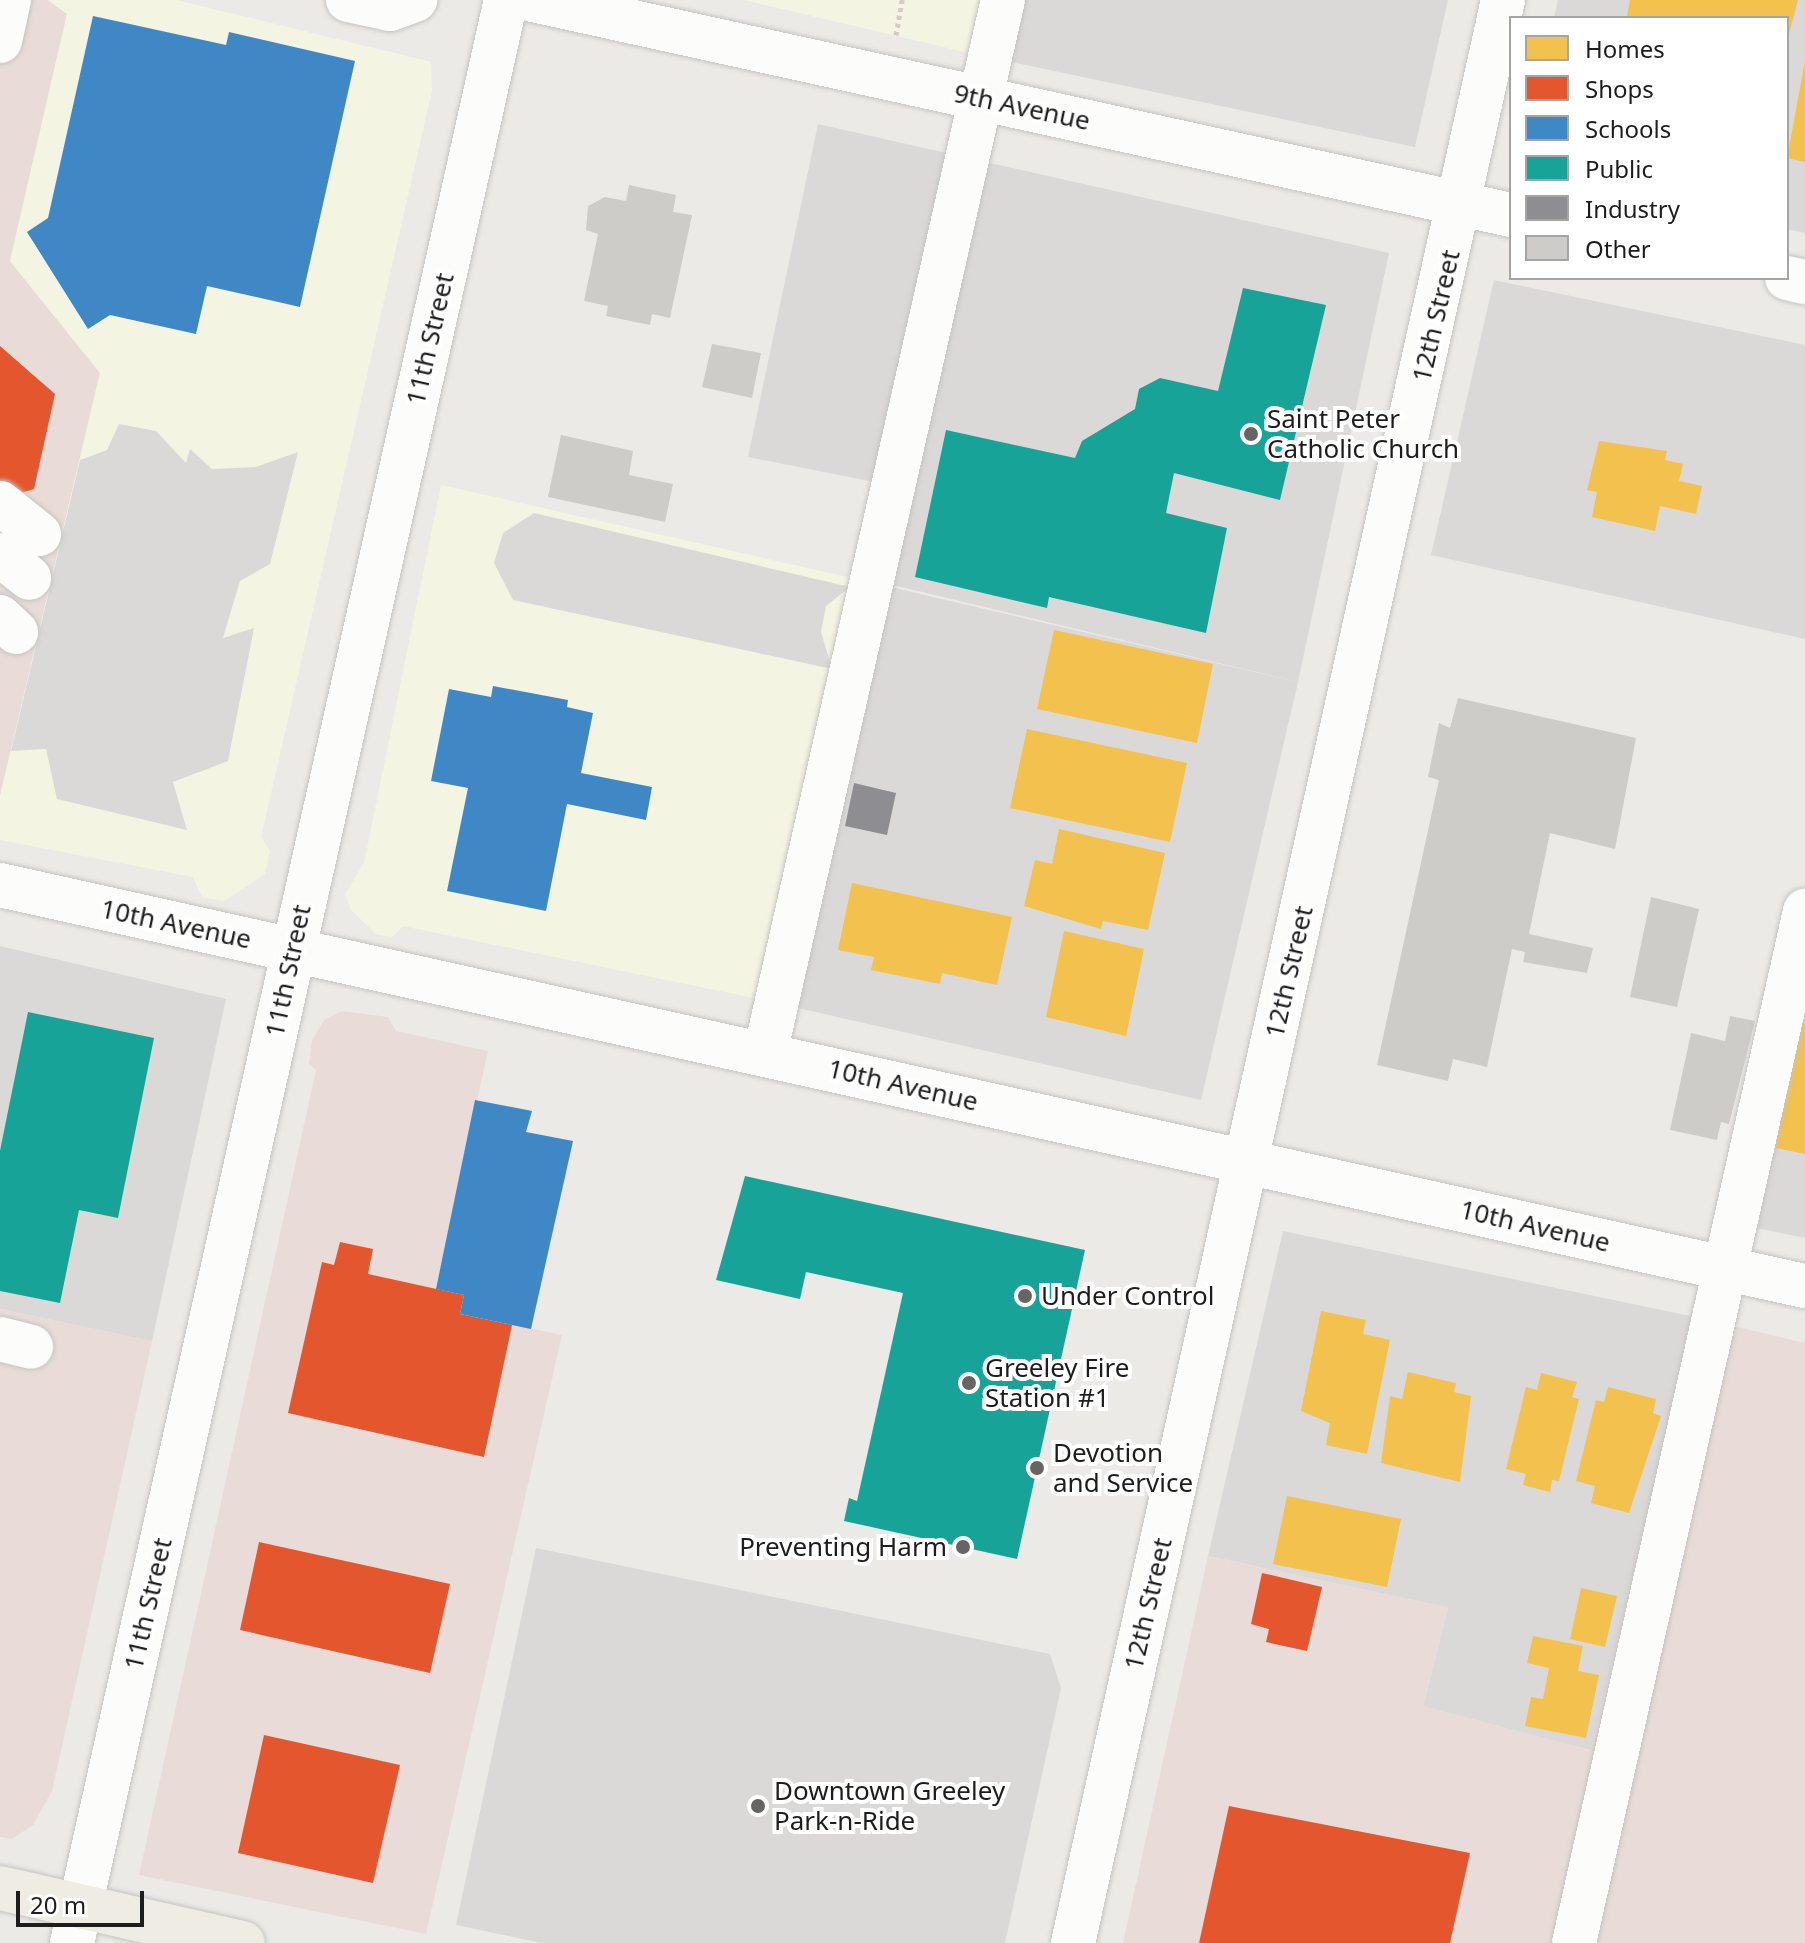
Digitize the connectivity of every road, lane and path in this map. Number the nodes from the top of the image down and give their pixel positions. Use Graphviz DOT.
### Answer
graph roads {
  1 [pos="9,0"];
  2 [pos="348,0"];
  3 [pos="415,0"];
  4 [pos="506,0"];
  5 [pos="533,0"];
  6 [pos="902,0"];
  7 [pos="1003,0"];
  8 [pos="1503,0"];
  9 [pos="896,36"];
  10 [pos="0,41"];
  11 [pos="981,98"];
  12 [pos="1461,204"];
  13 [pos="1509,215"];
  14 [pos="0,503"];
  15 [pos="39,534"];
  16 [pos="0,885"];
  17 [pos="1805,911"];
  18 [pos="293,949"];
  19 [pos="765,1054"];
  20 [pos="1246,1162"];
  21 [pos="1727,1269"];
  22 [pos="1805,1286"];
  23 [pos="0,1888"];
  24 [pos="76,1925"];
  25 [pos="236,1942"];
  26 [pos="1073,1943"];
  27 [pos="1574,1943"];
  1 -- 10 [label="street"];
  2 -- 3 [label="street"];
  4 -- 18 [label="street, 11th Street"];
  5 -- 11 [label="street, 9th Avenue"];
  6 -- 9 [label="path"];
  7 -- 11 [label="street"];
  8 -- 12 [label="street, 12th Street"];
  11 -- 12 [label="street, 9th Avenue"];
  11 -- 19 [label="street"];
  12 -- 13 [label="street, 9th Avenue"];
  12 -- 20 [label="street, 12th Street"];
  14 -- 15 [label="street"];
  16 -- 18 [label="street, 10th Avenue"];
  17 -- 21 [label="street"];
  18 -- 19 [label="street, 10th Avenue"];
  18 -- 24 [label="street, 11th Street"];
  19 -- 20 [label="street, 10th Avenue"];
  20 -- 21 [label="street, 10th Avenue"];
  20 -- 26 [label="street, 12th Street"];
  21 -- 22 [label="street, 10th Avenue"];
  21 -- 27 [label="street"];
  23 -- 24 [label="main road"];
  24 -- 25 [label="main road"];
}
